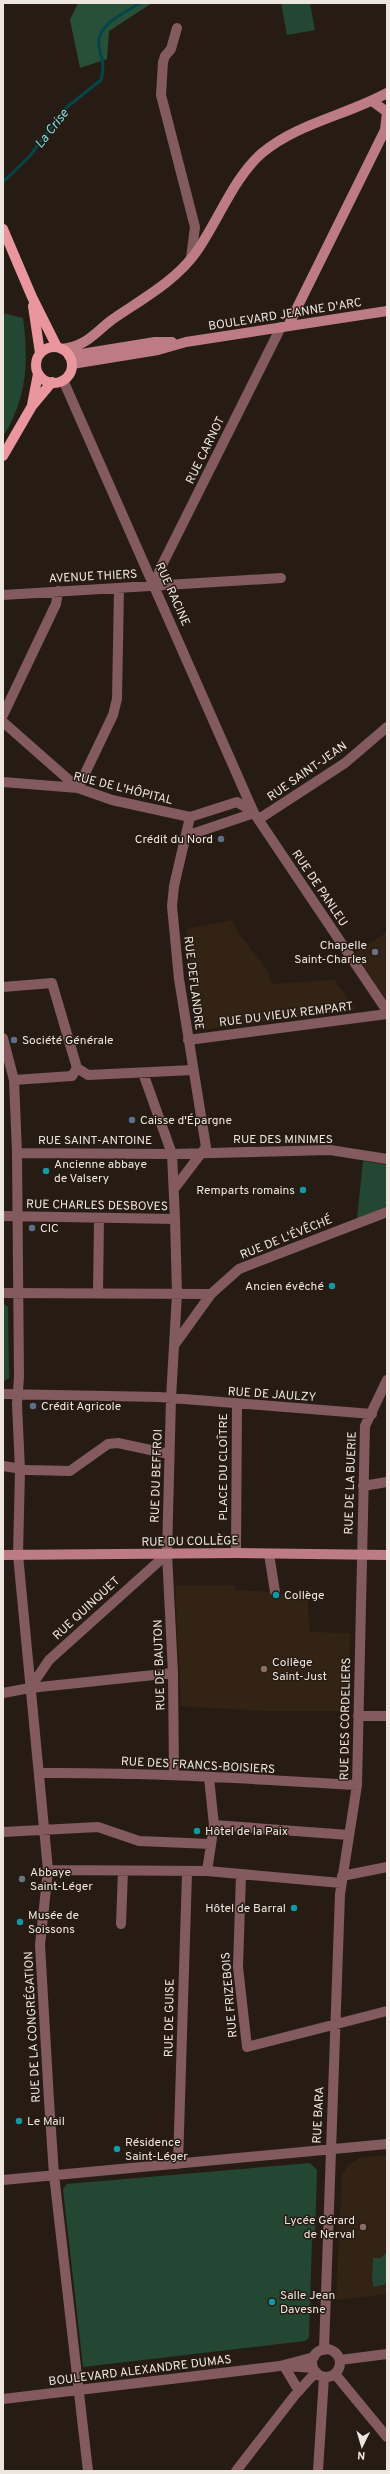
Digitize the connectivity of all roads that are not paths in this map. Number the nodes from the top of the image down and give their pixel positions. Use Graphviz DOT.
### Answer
graph roads {
  1 [pos="176,28"];
  2 [pos="387,93"];
  3 [pos="372,101"];
  4 [pos="386,128"];
  5 [pos="195,227"];
  6 [pos="211,228"];
  7 [pos="3,229"];
  8 [pos="191,258"];
  9 [pos="32,297"];
  10 [pos="387,311"];
  11 [pos="284,327"];
  12 [pos="40,353"];
  13 [pos="65,354"];
  14 [pos="38,374"];
  15 [pos="63,380"];
  16 [pos="52,382"];
  17 [pos="32,406"];
  18 [pos="3,456"];
  19 [pos="281,578"];
  20 [pos="155,586"];
  21 [pos="119,588"];
  22 [pos="58,592"];
  23 [pos="3,595"];
  24 [pos="3,715"];
  25 [pos="3,722"];
  26 [pos="387,727"];
  27 [pos="3,782"];
  28 [pos="243,787"];
  29 [pos="78,788"];
  30 [pos="237,802"];
  31 [pos="256,816"];
  32 [pos="190,817"];
  33 [pos="186,836"];
  34 [pos="3,987"];
  35 [pos="387,1013"];
  36 [pos="3,1038"];
  37 [pos="188,1040"];
  38 [pos="77,1068"];
  39 [pos="193,1070"];
  40 [pos="143,1073"];
  41 [pos="14,1080"];
  42 [pos="203,1152"];
  43 [pos="17,1153"];
  44 [pos="172,1154"];
  45 [pos="387,1159"];
  46 [pos="174,1189"];
  47 [pos="387,1212"];
  48 [pos="3,1216"];
  49 [pos="18,1217"];
  50 [pos="99,1219"];
  51 [pos="175,1219"];
  52 [pos="3,1293"];
  53 [pos="19,1293"];
  54 [pos="98,1293"];
  55 [pos="177,1294"];
  56 [pos="211,1294"];
  57 [pos="175,1344"];
  58 [pos="387,1380"];
  59 [pos="18,1393"];
  60 [pos="3,1394"];
  61 [pos="171,1398"];
  62 [pos="237,1405"];
  63 [pos="372,1414"];
  64 [pos="170,1454"];
  65 [pos="3,1466"];
  66 [pos="20,1470"];
  67 [pos="387,1482"];
  68 [pos="363,1486"];
  69 [pos="236,1553"];
  70 [pos="167,1554"];
  71 [pos="269,1554"];
  72 [pos="362,1554"];
  73 [pos="18,1555"];
  74 [pos="387,1555"];
  75 [pos="3,1556"];
  76 [pos="275,1592"];
  77 [pos="173,1673"];
  78 [pos="30,1688"];
  79 [pos="3,1693"];
  80 [pos="358,1716"];
  81 [pos="387,1716"];
  82 [pos="39,1772"];
  83 [pos="174,1774"];
  84 [pos="209,1778"];
  85 [pos="357,1785"];
  86 [pos="214,1825"];
  87 [pos="44,1830"];
  88 [pos="3,1832"];
  89 [pos="349,1835"];
  90 [pos="212,1844"];
  91 [pos="387,1867"];
  92 [pos="48,1870"];
  93 [pos="123,1871"];
  94 [pos="207,1871"];
  95 [pos="188,1872"];
  96 [pos="241,1875"];
  97 [pos="342,1879"];
  98 [pos="121,1924"];
  99 [pos="387,2011"];
  100 [pos="336,2026"];
  101 [pos="387,2144"];
  102 [pos="330,2149"];
  103 [pos="178,2164"];
  104 [pos="54,2175"];
  105 [pos="3,2180"];
  106 [pos="324,2350"];
  107 [pos="387,2354"];
  108 [pos="314,2357"];
  109 [pos="340,2360"];
  110 [pos="282,2366"];
  111 [pos="318,2372"];
  112 [pos="335,2374"];
  113 [pos="78,2390"];
  114 [pos="299,2391"];
  115 [pos="3,2399"];
  116 [pos="385,2431"];
  117 [pos="88,2471"];
  118 [pos="236,2471"];
  119 [pos="318,2471"];
  1 -- 5 [label="street"];
  2 -- 3 [label="street"];
  3 -- 4 [label="street"];
  3 -- 6 [label="street"];
  4 -- 11 [label="street, RUE CARNOT"];
  5 -- 6 [label="street"];
  5 -- 8 [label="street"];
  6 -- 8 [label="street"];
  7 -- 9 [label="main road"];
  8 -- 13 [label="street"];
  9 -- 12 [label="main road"];
  9 -- 13 [label="main road"];
  10 -- 11 [label="street, BOULEVARD JEANNE D'ARC"];
  11 -- 13 [label="street, BOULEVARD JEANNE D'ARC"];
  11 -- 20 [label="street, RUE CARNOT"];
  12 -- 13 [label="main road"];
  12 -- 14 [label="main road"];
  13 -- 15 [label="main road"];
  14 -- 16 [label="main road"];
  14 -- 17 [label="main road"];
  15 -- 16 [label="main road"];
  15 -- 20 [label="street, RUE RACINE"];
  16 -- 17 [label="main road"];
  17 -- 18 [label="main road"];
  19 -- 20 [label="street, AVENUE THIERS"];
  20 -- 21 [label="street, AVENUE THIERS"];
  20 -- 28 [label="street, RUE RACINE"];
  21 -- 22 [label="street, AVENUE THIERS"];
  21 -- 29 [label="street"];
  22 -- 23 [label="street, AVENUE THIERS"];
  22 -- 24 [label="street"];
  25 -- 29 [label="street"];
  26 -- 31 [label="street, RUE SAINT-JEAN"];
  27 -- 29 [label="street, RUE DE L'HÔPITAL"];
  28 -- 30 [label="street"];
  28 -- 31 [label="street, RUE RACINE"];
  29 -- 32 [label="street, RUE DE L'HÔPITAL"];
  30 -- 31 [label="street"];
  30 -- 32 [label="street"];
  31 -- 33 [label="street, RUE SAINT-JEAN"];
  31 -- 35 [label="street, RUE DE PANLEU"];
  32 -- 33 [label="street, RUE DEFLANDRE"];
  33 -- 37 [label="street, RUE DEFLANDRE"];
  34 -- 38 [label="street"];
  35 -- 37 [label="street, RUE DU VIEUX REMPART"];
  36 -- 41 [label="street, RUE DE LA CONGRÉGATION"];
  37 -- 39 [label="street, RUE DEFLANDRE"];
  38 -- 40 [label="street"];
  38 -- 41 [label="street"];
  39 -- 40 [label="street"];
  39 -- 42 [label="street, RUE DEFLANDRE"];
  40 -- 44 [label="street, RUE DU BEFFROI"];
  41 -- 43 [label="street, RUE DE LA CONGRÉGATION"];
  42 -- 44 [label="street, RUE DES MINIMES"];
  42 -- 45 [label="street, RUE DES MINIMES"];
  42 -- 46 [label="street"];
  43 -- 44 [label="street, RUE SAINT-ANTOINE"];
  43 -- 49 [label="street, RUE DE LA CONGRÉGATION"];
  44 -- 46 [label="street, RUE DU BEFFROI"];
  46 -- 51 [label="street, RUE DU BEFFROI"];
  47 -- 56 [label="street, RUE DE L'ÉVÊCHÉ"];
  48 -- 49 [label="street, RUE CHARLES DESBOVES"];
  49 -- 50 [label="street, RUE CHARLES DESBOVES"];
  49 -- 53 [label="street, RUE DE LA CONGRÉGATION"];
  50 -- 51 [label="street, RUE CHARLES DESBOVES"];
  50 -- 54 [label="street"];
  51 -- 55 [label="street, RUE DU BEFFROI"];
  52 -- 53 [label="street"];
  53 -- 54 [label="street"];
  53 -- 59 [label="street, RUE DE LA CONGRÉGATION"];
  54 -- 55 [label="street"];
  55 -- 56 [label="street"];
  55 -- 57 [label="street, RUE DU BEFFROI"];
  56 -- 57 [label="street, RUE DE L'ÉVÊCHÉ"];
  57 -- 61 [label="street, RUE DU BEFFROI"];
  58 -- 63 [label="street, RUE DE LA BUERIE"];
  59 -- 60 [label="street, RUE DE JAULZY"];
  59 -- 61 [label="street, RUE DE JAULZY"];
  59 -- 66 [label="street, RUE DE LA CONGRÉGATION"];
  61 -- 62 [label="street, RUE DE JAULZY"];
  61 -- 64 [label="street, RUE DU BEFFROI"];
  62 -- 63 [label="street, RUE DE JAULZY"];
  62 -- 69 [label="street, PLACE DU CLOÎTRE"];
  63 -- 68 [label="street, RUE DE LA BUERIE"];
  64 -- 66 [label="street"];
  64 -- 70 [label="street, RUE DU BEFFROI"];
  65 -- 66 [label="street"];
  66 -- 73 [label="street, RUE DE LA CONGRÉGATION"];
  67 -- 68 [label="street"];
  68 -- 72 [label="street, RUE DE LA BUERIE"];
  69 -- 70 [label="street, RUE DU COLLÈGE"];
  69 -- 71 [label="street, RUE DU COLLÈGE"];
  70 -- 73 [label="street, RUE DU COLLÈGE"];
  70 -- 77 [label="street, RUE DE BAUTON"];
  70 -- 78 [label="street, RUE QUINQUET"];
  71 -- 72 [label="street, RUE DU COLLÈGE"];
  71 -- 76 [label="street"];
  72 -- 74 [label="street, RUE DU COLLÈGE"];
  72 -- 80 [label="street, RUE DES CORDELIERS"];
  73 -- 75 [label="street, RUE DU COLLÈGE"];
  73 -- 78 [label="street, RUE DE LA CONGRÉGATION"];
  77 -- 78 [label="street"];
  77 -- 83 [label="street, RUE DE BAUTON"];
  78 -- 79 [label="street"];
  78 -- 82 [label="street, RUE DE LA CONGRÉGATION"];
  80 -- 81 [label="street"];
  80 -- 85 [label="street, RUE DES CORDELIERS"];
  82 -- 83 [label="street, RUE DES FRANCS-BOISIERS"];
  82 -- 87 [label="street, RUE DE LA CONGRÉGATION"];
  83 -- 84 [label="street, RUE DES FRANCS-BOISIERS"];
  84 -- 85 [label="street, RUE DES FRANCS-BOISIERS"];
  84 -- 86 [label="street"];
  85 -- 89 [label="street, RUE DES CORDELIERS"];
  86 -- 89 [label="street"];
  86 -- 90 [label="street"];
  87 -- 88 [label="street"];
  87 -- 90 [label="street"];
  87 -- 92 [label="street, RUE DE LA CONGRÉGATION"];
  89 -- 97 [label="street, RUE DES CORDELIERS"];
  90 -- 94 [label="street"];
  91 -- 97 [label="street"];
  92 -- 93 [label="street"];
  92 -- 104 [label="street, RUE DE LA CONGRÉGATION"];
  93 -- 95 [label="street"];
  93 -- 98 [label="street"];
  94 -- 95 [label="street"];
  94 -- 96 [label="street"];
  95 -- 103 [label="street, RUE DE GUISE"];
  96 -- 97 [label="street"];
  96 -- 100 [label="street, RUE FRIZEBOIS"];
  97 -- 100 [label="street, RUE BARA"];
  99 -- 100 [label="street, RUE FRIZEBOIS"];
  100 -- 102 [label="street, RUE BARA"];
  101 -- 102 [label="street"];
  102 -- 103 [label="street"];
  102 -- 106 [label="street, RUE BARA"];
  103 -- 104 [label="street"];
  104 -- 105 [label="street"];
  104 -- 113 [label="street, RUE DE LA CONGRÉGATION"];
  106 -- 108 [label="street"];
  106 -- 109 [label="street"];
  107 -- 109 [label="street"];
  108 -- 110 [label="street, BOULEVARD ALEXANDRE DUMAS"];
  108 -- 111 [label="street"];
  109 -- 112 [label="street"];
  110 -- 111 [label="street, BOULEVARD ALEXANDRE DUMAS"];
  110 -- 113 [label="street, BOULEVARD ALEXANDRE DUMAS"];
  110 -- 114 [label="street"];
  111 -- 112 [label="street"];
  111 -- 114 [label="street"];
  111 -- 119 [label="street"];
  112 -- 116 [label="street"];
  113 -- 115 [label="street, BOULEVARD ALEXANDRE DUMAS"];
  113 -- 117 [label="street, RUE DE LA CONGRÉGATION"];
  114 -- 118 [label="street"];
}
